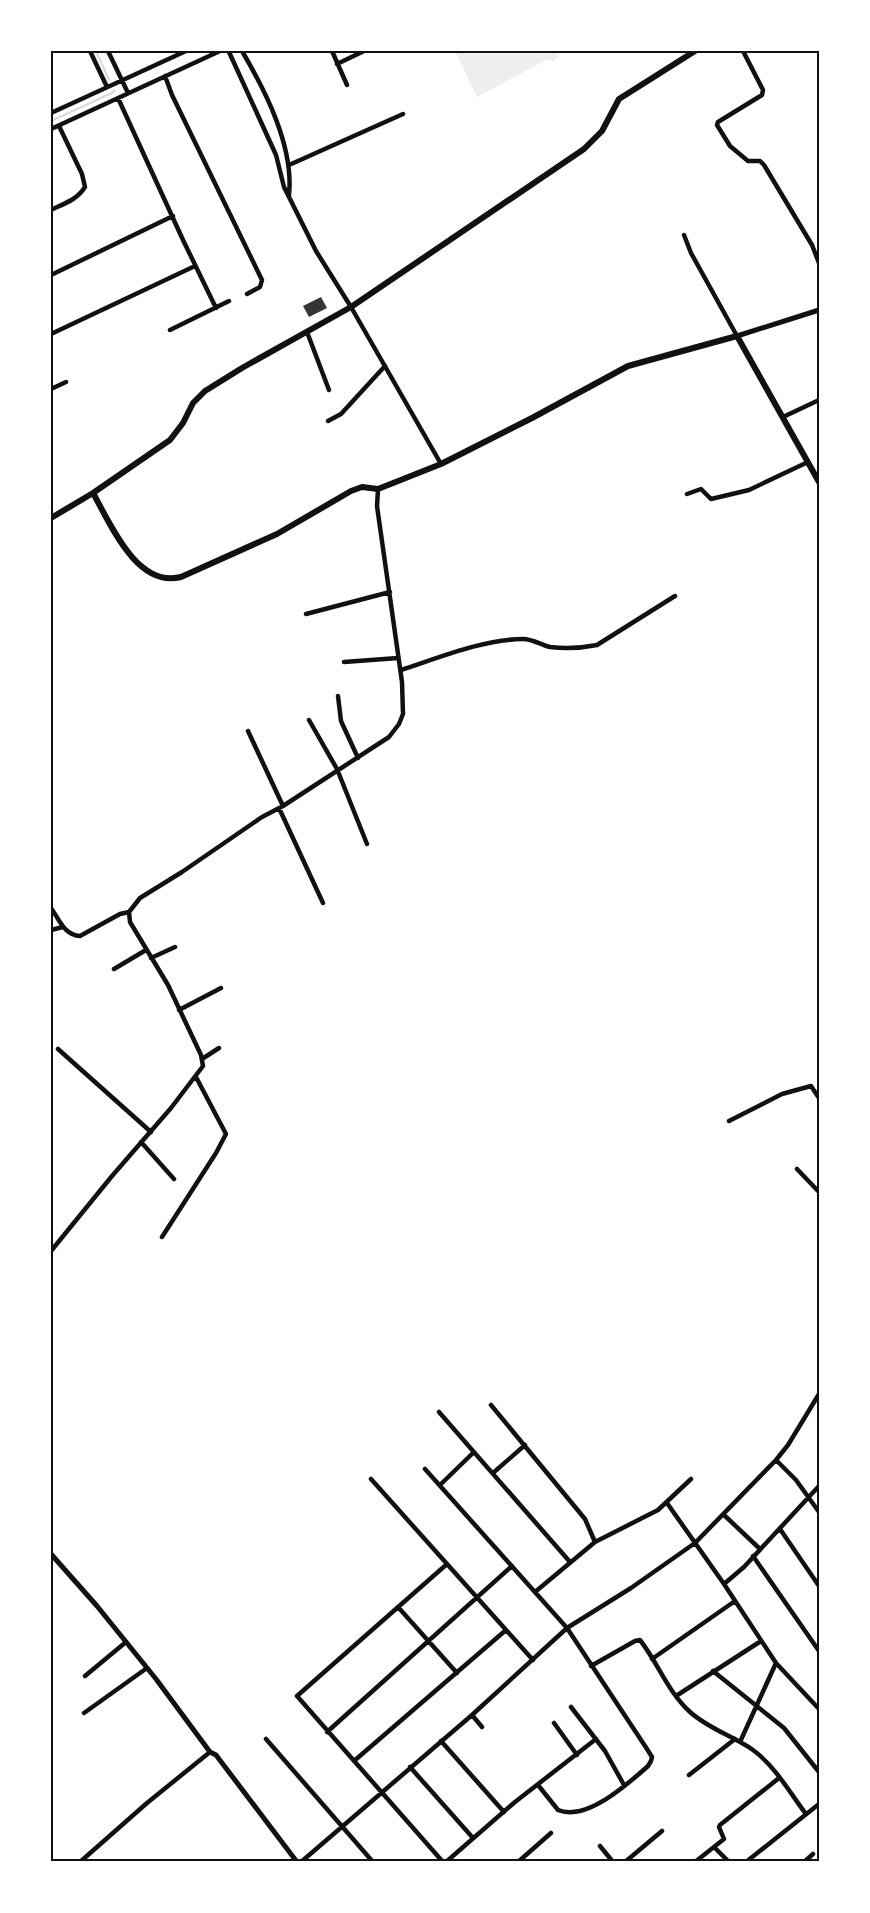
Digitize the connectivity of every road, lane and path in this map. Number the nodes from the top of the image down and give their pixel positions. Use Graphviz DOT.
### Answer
graph roads {
  1 [pos="90,51"];
  2 [pos="108,51"];
  3 [pos="186,51"];
  4 [pos="220,51"];
  5 [pos="228,51"];
  6 [pos="235,51"];
  7 [pos="242,51"];
  8 [pos="332,51"];
  9 [pos="364,51"];
  10 [pos="694,51"];
  11 [pos="743,51"];
  12 [pos="337,64"];
  13 [pos="165,76"];
  14 [pos="347,86"];
  15 [pos="107,87"];
  16 [pos="125,87"];
  17 [pos="118,98"];
  18 [pos="52,112"];
  19 [pos="403,114"];
  20 [pos="58,126"];
  21 [pos="51,129"];
  22 [pos="289,165"];
  23 [pos="280,168"];
  24 [pos="289,195"];
  25 [pos="51,210"];
  26 [pos="173,216"];
  27 [pos="684,235"];
  28 [pos="819,263"];
  29 [pos="195,266"];
  30 [pos="51,276"];
  31 [pos="247,294"];
  32 [pos="229,301"];
  33 [pos="351,307"];
  34 [pos="216,308"];
  35 [pos="819,310"];
  36 [pos="170,330"];
  37 [pos="307,332"];
  38 [pos="51,334"];
  39 [pos="737,336"];
  40 [pos="385,366"];
  41 [pos="66,382"];
  42 [pos="51,390"];
  43 [pos="329,390"];
  44 [pos="819,400"];
  45 [pos="783,417"];
  46 [pos="328,421"];
  47 [pos="808,462"];
  48 [pos="441,464"];
  49 [pos="819,482"];
  50 [pos="378,489"];
  51 [pos="93,493"];
  52 [pos="687,494"];
  53 [pos="51,518"];
  54 [pos="390,592"];
  55 [pos="675,596"];
  56 [pos="306,614"];
  57 [pos="399,658"];
  58 [pos="344,662"];
  59 [pos="401,670"];
  60 [pos="338,696"];
  61 [pos="309,720"];
  62 [pos="248,731"];
  63 [pos="358,758"];
  64 [pos="337,769"];
  65 [pos="281,807"];
  66 [pos="368,844"];
  67 [pos="323,903"];
  68 [pos="51,908"];
  69 [pos="129,912"];
  70 [pos="63,927"];
  71 [pos="51,930"];
  72 [pos="176,947"];
  73 [pos="146,950"];
  74 [pos="151,958"];
  75 [pos="114,969"];
  76 [pos="221,988"];
  77 [pos="179,1010"];
  78 [pos="219,1048"];
  79 [pos="58,1049"];
  80 [pos="202,1059"];
  81 [pos="196,1077"];
  82 [pos="819,1098"];
  83 [pos="729,1121"];
  84 [pos="151,1132"];
  85 [pos="141,1143"];
  86 [pos="796,1169"];
  87 [pos="174,1179"];
  88 [pos="819,1192"];
  89 [pos="162,1237"];
  90 [pos="51,1251"];
  91 [pos="819,1394"];
  92 [pos="491,1405"];
  93 [pos="439,1412"];
  94 [pos="525,1445"];
  95 [pos="474,1452"];
  96 [pos="776,1460"];
  97 [pos="425,1468"];
  98 [pos="493,1473"];
  99 [pos="371,1479"];
  100 [pos="690,1479"];
  101 [pos="440,1485"];
  102 [pos="819,1486"];
  103 [pos="808,1497"];
  104 [pos="667,1503"];
  105 [pos="819,1512"];
  106 [pos="724,1515"];
  107 [pos="780,1529"];
  108 [pos="595,1542"];
  109 [pos="695,1543"];
  110 [pos="760,1549"];
  111 [pos="51,1554"];
  112 [pos="753,1556"];
  113 [pos="570,1562"];
  114 [pos="447,1564"];
  115 [pos="512,1566"];
  116 [pos="724,1584"];
  117 [pos="819,1586"];
  118 [pos="535,1592"];
  119 [pos="477,1597"];
  120 [pos="735,1601"];
  121 [pos="398,1607"];
  122 [pos="567,1628"];
  123 [pos="506,1629"];
  124 [pos="427,1640"];
  125 [pos="761,1641"];
  126 [pos="126,1642"];
  127 [pos="819,1651"];
  128 [pos="652,1659"];
  129 [pos="533,1660"];
  130 [pos="776,1663"];
  131 [pos="591,1666"];
  132 [pos="147,1668"];
  133 [pos="713,1671"];
  134 [pos="457,1673"];
  135 [pos="85,1676"];
  136 [pos="676,1696"];
  137 [pos="756,1706"];
  138 [pos="571,1707"];
  139 [pos="819,1709"];
  140 [pos="84,1713"];
  141 [pos="472,1715"];
  142 [pos="554,1723"];
  143 [pos="482,1728"];
  144 [pos="327,1731"];
  145 [pos="266,1739"];
  146 [pos="596,1739"];
  147 [pos="735,1739"];
  148 [pos="441,1741"];
  149 [pos="740,1742"];
  150 [pos="210,1752"];
  151 [pos="577,1755"];
  152 [pos="354,1761"];
  153 [pos="410,1767"];
  154 [pos="819,1772"];
  155 [pos="689,1775"];
  156 [pos="779,1778"];
  157 [pos="538,1785"];
  158 [pos="624,1785"];
  159 [pos="381,1792"];
  160 [pos="819,1804"];
  161 [pos="504,1812"];
  162 [pos="806,1814"];
  163 [pos="342,1827"];
  164 [pos="662,1831"];
  165 [pos="551,1833"];
  166 [pos="473,1838"];
  167 [pos="600,1846"];
  168 [pos="714,1847"];
  169 [pos="813,1854"];
  170 [pos="296,1861"];
  171 [pos="80,1862"];
  172 [pos="373,1862"];
  173 [pos="444,1862"];
  174 [pos="518,1862"];
  175 [pos="613,1862"];
  176 [pos="625,1862"];
  177 [pos="695,1862"];
  178 [pos="729,1862"];
  179 [pos="746,1862"];
  180 [pos="804,1862"];
  1 -- 15 [label="street"];
  2 -- 16 [label="street"];
  3 -- 16 [label="street"];
  4 -- 13 [label="street"];
  5 -- 6 [label="street"];
  5 -- 23 [label="street"];
  7 -- 22 [label="street"];
  8 -- 12 [label="street"];
  9 -- 12 [label="street"];
  10 -- 33 [label="main road"];
  11 -- 28 [label="street"];
  12 -- 14 [label="street"];
  13 -- 16 [label="street"];
  13 -- 31 [label="street"];
  15 -- 16 [label="street"];
  15 -- 18 [label="street"];
  16 -- 17 [label="street"];
  17 -- 20 [label="street"];
  17 -- 26 [label="street"];
  19 -- 22 [label="street"];
  20 -- 21 [label="street"];
  20 -- 25 [label="street"];
  22 -- 23 [label="street"];
  22 -- 24 [label="street"];
  23 -- 24 [label="street"];
  24 -- 33 [label="street"];
  26 -- 29 [label="street"];
  26 -- 30 [label="street"];
  27 -- 39 [label="street"];
  29 -- 34 [label="street"];
  29 -- 38 [label="street"];
  32 -- 34 [label="street"];
  33 -- 37 [label="main road"];
  33 -- 40 [label="street"];
  34 -- 36 [label="street"];
  35 -- 39 [label="street"];
  37 -- 43 [label="street"];
  37 -- 51 [label="main road"];
  39 -- 45 [label="main road"];
  39 -- 48 [label="main road"];
  40 -- 46 [label="street"];
  40 -- 48 [label="street"];
  41 -- 42 [label="street"];
  44 -- 45 [label="street"];
  45 -- 47 [label="main road"];
  47 -- 49 [label="main road"];
  47 -- 52 [label="street"];
  48 -- 50 [label="main road"];
  50 -- 51 [label="main road"];
  50 -- 54 [label="street"];
  51 -- 53 [label="main road"];
  54 -- 56 [label="street"];
  54 -- 57 [label="street"];
  55 -- 59 [label="street"];
  57 -- 58 [label="street"];
  57 -- 59 [label="street"];
  59 -- 63 [label="street"];
  60 -- 63 [label="street"];
  61 -- 64 [label="street"];
  62 -- 65 [label="street"];
  63 -- 64 [label="street"];
  64 -- 65 [label="street"];
  64 -- 66 [label="street"];
  65 -- 67 [label="street"];
  65 -- 69 [label="street"];
  68 -- 70 [label="street"];
  69 -- 70 [label="street"];
  69 -- 73 [label="street"];
  70 -- 71 [label="street"];
  72 -- 74 [label="street"];
  73 -- 74 [label="street"];
  73 -- 75 [label="street"];
  74 -- 77 [label="street"];
  76 -- 77 [label="street"];
  77 -- 80 [label="street"];
  78 -- 80 [label="street"];
  79 -- 84 [label="street"];
  80 -- 81 [label="street"];
  81 -- 84 [label="street"];
  81 -- 89 [label="street"];
  82 -- 83 [label="street"];
  84 -- 85 [label="street"];
  85 -- 87 [label="street"];
  85 -- 90 [label="street"];
  86 -- 88 [label="street"];
  91 -- 96 [label="street"];
  92 -- 94 [label="street"];
  93 -- 95 [label="street"];
  94 -- 98 [label="street"];
  94 -- 108 [label="street"];
  95 -- 98 [label="street"];
  95 -- 101 [label="street"];
  96 -- 103 [label="street"];
  96 -- 106 [label="street"];
  97 -- 101 [label="street"];
  98 -- 113 [label="street"];
  99 -- 114 [label="street"];
  100 -- 104 [label="street"];
  101 -- 115 [label="street"];
  102 -- 103 [label="street"];
  103 -- 105 [label="street"];
  103 -- 107 [label="street"];
  104 -- 108 [label="street"];
  104 -- 109 [label="street"];
  106 -- 109 [label="street"];
  106 -- 110 [label="street"];
  107 -- 110 [label="street"];
  107 -- 117 [label="street"];
  108 -- 113 [label="street"];
  109 -- 116 [label="street"];
  109 -- 122 [label="street"];
  110 -- 112 [label="street"];
  111 -- 126 [label="street"];
  112 -- 116 [label="street"];
  112 -- 127 [label="street"];
  113 -- 118 [label="street"];
  114 -- 119 [label="street"];
  114 -- 121 [label="street"];
  115 -- 118 [label="street"];
  115 -- 119 [label="street"];
  116 -- 120 [label="street"];
  118 -- 122 [label="street"];
  119 -- 123 [label="street"];
  119 -- 124 [label="street"];
  120 -- 125 [label="street"];
  120 -- 128 [label="street"];
  121 -- 124 [label="street"];
  121 -- 144 [label="street"];
  122 -- 129 [label="street"];
  122 -- 131 [label="street"];
  123 -- 129 [label="street"];
  123 -- 134 [label="street"];
  124 -- 134 [label="street"];
  124 -- 144 [label="street"];
  125 -- 130 [label="street"];
  125 -- 133 [label="street"];
  126 -- 132 [label="street"];
  126 -- 135 [label="street"];
  128 -- 131 [label="street"];
  128 -- 136 [label="street"];
  129 -- 141 [label="street"];
  130 -- 137 [label="street"];
  130 -- 139 [label="street"];
  131 -- 158 [label="street"];
  132 -- 140 [label="street"];
  132 -- 150 [label="street"];
  133 -- 136 [label="street"];
  133 -- 137 [label="street"];
  134 -- 152 [label="street"];
  136 -- 147 [label="street"];
  137 -- 149 [label="street"];
  137 -- 154 [label="street"];
  138 -- 146 [label="street"];
  141 -- 143 [label="street"];
  141 -- 148 [label="street"];
  142 -- 151 [label="street"];
  144 -- 152 [label="street"];
  145 -- 163 [label="street"];
  146 -- 151 [label="street"];
  146 -- 158 [label="street"];
  147 -- 149 [label="street"];
  147 -- 155 [label="street"];
  148 -- 153 [label="street"];
  148 -- 161 [label="street"];
  149 -- 156 [label="street"];
  150 -- 170 [label="street"];
  150 -- 171 [label="street"];
  151 -- 157 [label="street"];
  152 -- 159 [label="street"];
  153 -- 159 [label="street"];
  153 -- 166 [label="street"];
  156 -- 162 [label="street"];
  156 -- 168 [label="street"];
  157 -- 158 [label="street"];
  157 -- 161 [label="street"];
  159 -- 163 [label="street"];
  159 -- 173 [label="street"];
  160 -- 162 [label="street"];
  161 -- 166 [label="street"];
  162 -- 179 [label="street"];
  163 -- 170 [label="street"];
  163 -- 172 [label="street"];
  164 -- 176 [label="street"];
  165 -- 174 [label="street"];
  166 -- 173 [label="street"];
  167 -- 175 [label="street"];
  168 -- 177 [label="street"];
  168 -- 178 [label="street"];
  169 -- 180 [label="street"];
}
